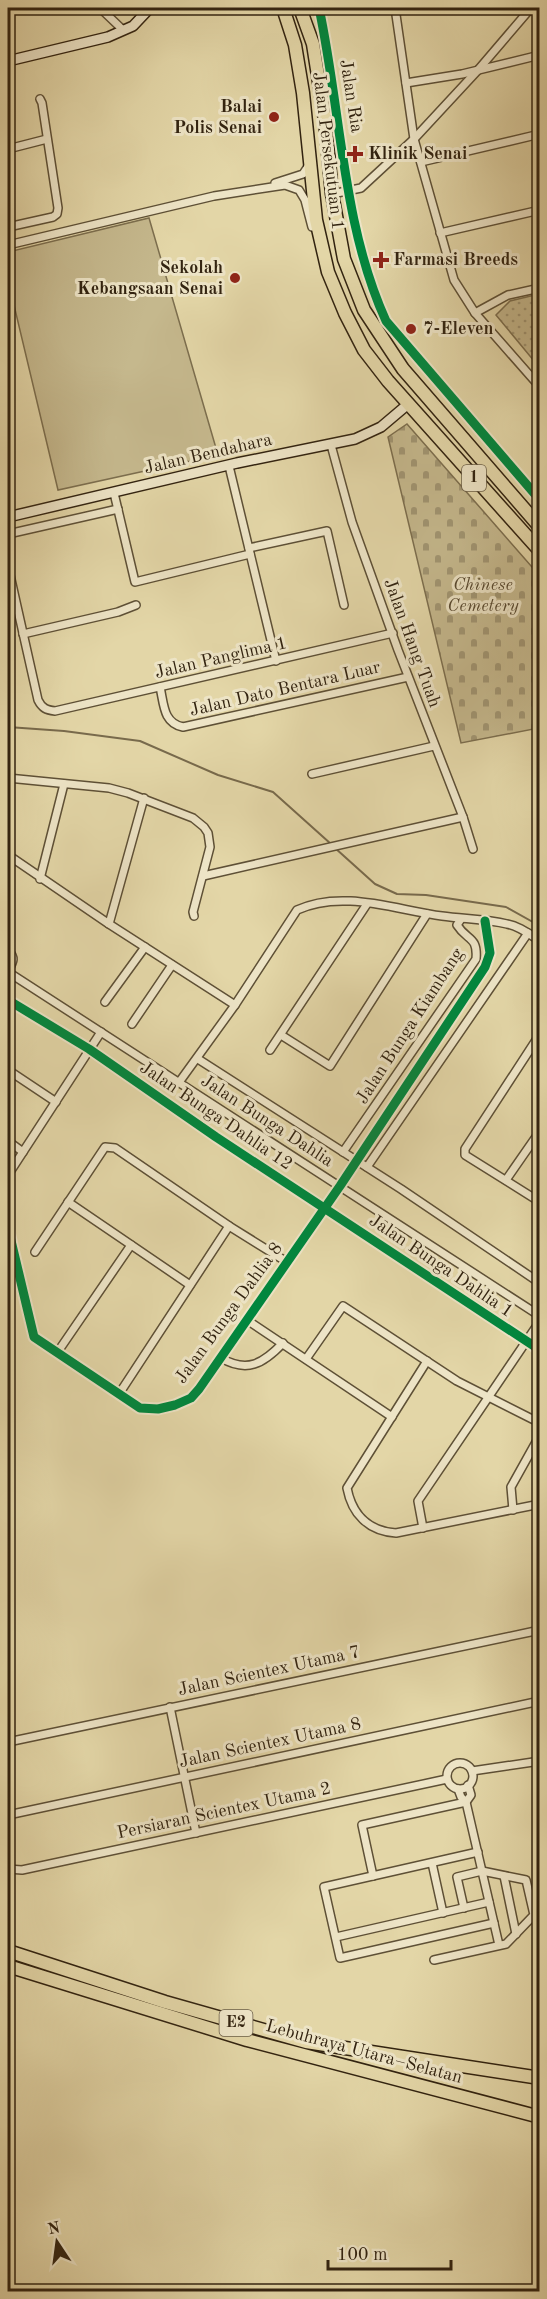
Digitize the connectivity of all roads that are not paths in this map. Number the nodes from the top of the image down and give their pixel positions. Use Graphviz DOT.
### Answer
graph roads {
  1 [pos="100,8"];
  2 [pos="150,8"];
  3 [pos="283,8"];
  4 [pos="300,8"];
  5 [pos="319,8"];
  6 [pos="412,8"];
  7 [pos="531,8"];
  8 [pos="395,9"];
  9 [pos="123,30"];
  10 [pos="540,56"];
  11 [pos="8,61"];
  12 [pos="478,70"];
  13 [pos="406,83"];
  14 [pos="40,99"];
  15 [pos="540,134"];
  16 [pos="47,139"];
  17 [pos="414,139"];
  18 [pos="8,149"];
  19 [pos="311,161"];
  20 [pos="421,162"];
  21 [pos="258,188"];
  22 [pos="349,191"];
  23 [pos="332,194"];
  24 [pos="540,210"];
  25 [pos="8,227"];
  26 [pos="440,233"];
  27 [pos="8,245"];
  28 [pos="328,272"];
  29 [pos="540,288"];
  30 [pos="475,313"];
  31 [pos="540,387"];
  32 [pos="407,405"];
  33 [pos="331,445"];
  34 [pos="229,465"];
  35 [pos="114,493"];
  36 [pos="540,500"];
  37 [pos="118,509"];
  38 [pos="8,517"];
  39 [pos="540,527"];
  40 [pos="8,534"];
  41 [pos="250,551"];
  42 [pos="540,551"];
  43 [pos="8,566"];
  44 [pos="136,604"];
  45 [pos="344,605"];
  46 [pos="17,610"];
  47 [pos="8,612"];
  48 [pos="23,633"];
  49 [pos="393,633"];
  50 [pos="276,661"];
  51 [pos="408,677"];
  52 [pos="160,687"];
  53 [pos="434,746"];
  54 [pos="312,774"];
  55 [pos="8,778"];
  56 [pos="64,784"];
  57 [pos="144,798"];
  58 [pos="463,816"];
  59 [pos="473,849"];
  60 [pos="8,855"];
  61 [pos="203,876"];
  62 [pos="40,879"];
  63 [pos="367,904"];
  64 [pos="427,914"];
  65 [pos="194,916"];
  66 [pos="461,919"];
  67 [pos="485,921"];
  68 [pos="109,924"];
  69 [pos="528,933"];
  70 [pos="540,940"];
  71 [pos="145,947"];
  72 [pos="8,950"];
  73 [pos="172,965"];
  74 [pos="8,971"];
  75 [pos="8,1000"];
  76 [pos="105,1002"];
  77 [pos="235,1005"];
  78 [pos="132,1024"];
  79 [pos="101,1032"];
  80 [pos="540,1034"];
  81 [pos="281,1035"];
  82 [pos="89,1049"];
  83 [pos="270,1050"];
  84 [pos="198,1059"];
  85 [pos="8,1070"];
  86 [pos="180,1082"];
  87 [pos="56,1102"];
  88 [pos="540,1131"];
  89 [pos="8,1141"];
  90 [pos="23,1152"];
  91 [pos="343,1152"];
  92 [pos="357,1160"];
  93 [pos="367,1167"];
  94 [pos="8,1175"];
  95 [pos="506,1180"];
  96 [pos="339,1186"];
  97 [pos="68,1202"];
  98 [pos="540,1202"];
  99 [pos="324,1208"];
  100 [pos="229,1226"];
  101 [pos="8,1228"];
  102 [pos="131,1245"];
  103 [pos="35,1252"];
  104 [pos="287,1262"];
  105 [pos="540,1282"];
  106 [pos="190,1285"];
  107 [pos="540,1316"];
  108 [pos="247,1320"];
  109 [pos="540,1321"];
  110 [pos="526,1342"];
  111 [pos="283,1343"];
  112 [pos="540,1350"];
  113 [pos="57,1353"];
  114 [pos="221,1358"];
  115 [pos="306,1359"];
  116 [pos="427,1361"];
  117 [pos="119,1394"];
  118 [pos="487,1398"];
  119 [pos="392,1417"];
  120 [pos="540,1423"];
  121 [pos="540,1435"];
  122 [pos="540,1504"];
  123 [pos="513,1510"];
  124 [pos="423,1528"];
  125 [pos="538,1629"];
  126 [pos="540,1701"];
  127 [pos="170,1707"];
  128 [pos="8,1742"];
  129 [pos="540,1761"];
  130 [pos="472,1771"];
  131 [pos="184,1777"];
  132 [pos="447,1779"];
  133 [pos="468,1785"];
  134 [pos="458,1788"];
  135 [pos="466,1802"];
  136 [pos="8,1815"];
  137 [pos="196,1833"];
  138 [pos="478,1852"];
  139 [pos="432,1863"];
  140 [pos="8,1869"];
  141 [pos="482,1871"];
  142 [pos="373,1876"];
  143 [pos="504,1876"];
  144 [pos="489,1902"];
  145 [pos="464,1908"];
  146 [pos="443,1913"];
  147 [pos="494,1923"];
  148 [pos="516,1934"];
  149 [pos="336,1937"];
  150 [pos="499,1945"];
  151 [pos="8,1951"];
  152 [pos="434,1960"];
  153 [pos="8,1966"];
  154 [pos="540,2079"];
  155 [pos="540,2117"];
  1 -- 9 [label="street"];
  2 -- 9 [label="street"];
  3 -- 19 [label="highway, Jalan Persekutuan 1 / 1"];
  4 -- 23 [label="highway, Jalan Persekutuan 1 / 1"];
  5 -- 22 [label="street, Jalan Ria"];
  6 -- 8 [label="street"];
  7 -- 12 [label="street"];
  8 -- 13 [label="street"];
  9 -- 11 [label="street"];
  10 -- 12 [label="street"];
  12 -- 13 [label="street"];
  12 -- 17 [label="street"];
  13 -- 17 [label="street"];
  14 -- 16 [label="street"];
  15 -- 20 [label="street"];
  16 -- 18 [label="street"];
  16 -- 25 [label="street"];
  17 -- 20 [label="street"];
  17 -- 22 [label="street"];
  19 -- 21 [label="street"];
  19 -- 28 [label="highway, Jalan Persekutuan 1 / 1"];
  20 -- 26 [label="street"];
  21 -- 27 [label="street"];
  21 -- 28 [label="street"];
  22 -- 23 [label="street"];
  22 -- 36 [label="street, Jalan Ria"];
  23 -- 39 [label="highway, Jalan Persekutuan 1 / 1"];
  24 -- 26 [label="street"];
  26 -- 30 [label="street"];
  28 -- 32 [label="highway, Jalan Persekutuan 1 / 1"];
  29 -- 30 [label="street"];
  30 -- 31 [label="street"];
  32 -- 33 [label="street, Jalan Bendahara"];
  32 -- 42 [label="highway, Jalan Persekutuan 1 / 1"];
  33 -- 34 [label="street, Jalan Bendahara"];
  33 -- 49 [label="street, Jalan Hang Tuah"];
  34 -- 35 [label="street, Jalan Bendahara"];
  34 -- 41 [label="street"];
  35 -- 37 [label="street"];
  35 -- 38 [label="street, Jalan Bendahara"];
  37 -- 40 [label="street"];
  37 -- 41 [label="street"];
  41 -- 45 [label="street"];
  41 -- 50 [label="street"];
  43 -- 46 [label="street"];
  44 -- 48 [label="street"];
  46 -- 47 [label="street"];
  46 -- 48 [label="street"];
  48 -- 52 [label="street, Jalan Panglima 1"];
  49 -- 50 [label="street, Jalan Panglima 1"];
  49 -- 51 [label="street, Jalan Hang Tuah"];
  50 -- 52 [label="street, Jalan Panglima 1"];
  51 -- 52 [label="street, Jalan Dato Bentara Luar"];
  51 -- 53 [label="street, Jalan Hang Tuah"];
  53 -- 54 [label="street"];
  53 -- 58 [label="street, Jalan Hang Tuah"];
  55 -- 56 [label="street"];
  56 -- 57 [label="street"];
  56 -- 62 [label="street"];
  57 -- 61 [label="street"];
  57 -- 68 [label="street"];
  58 -- 59 [label="street, Jalan Hang Tuah"];
  58 -- 61 [label="street"];
  60 -- 62 [label="street"];
  61 -- 65 [label="street"];
  62 -- 68 [label="street"];
  63 -- 64 [label="street"];
  63 -- 77 [label="street"];
  63 -- 81 [label="street"];
  64 -- 66 [label="street"];
  64 -- 81 [label="street"];
  66 -- 67 [label="street"];
  66 -- 91 [label="street, Jalan Bunga Kiambang"];
  67 -- 69 [label="street"];
  67 -- 92 [label="street, Jalan Bunga Dahlia 8"];
  68 -- 71 [label="street"];
  69 -- 70 [label="street"];
  69 -- 93 [label="street"];
  71 -- 73 [label="street"];
  71 -- 76 [label="street"];
  72 -- 74 [label="street"];
  73 -- 77 [label="street"];
  73 -- 78 [label="street"];
  74 -- 79 [label="street, Jalan Bunga Dahlia"];
  75 -- 82 [label="street, Jalan Bunga Dahlia 12"];
  77 -- 84 [label="street"];
  79 -- 82 [label="street"];
  79 -- 86 [label="street, Jalan Bunga Dahlia"];
  80 -- 95 [label="street"];
  81 -- 83 [label="street"];
  82 -- 87 [label="street"];
  82 -- 99 [label="street, Jalan Bunga Dahlia 12"];
  84 -- 86 [label="street"];
  84 -- 91 [label="street"];
  85 -- 87 [label="street"];
  86 -- 96 [label="street, Jalan Bunga Dahlia"];
  87 -- 90 [label="street"];
  88 -- 95 [label="street"];
  89 -- 90 [label="street"];
  90 -- 94 [label="street"];
  91 -- 92 [label="street"];
  92 -- 93 [label="street"];
  92 -- 96 [label="street, Jalan Bunga Dahlia 8"];
  93 -- 105 [label="street"];
  95 -- 98 [label="street"];
  96 -- 99 [label="street, Jalan Bunga Dahlia 8"];
  96 -- 107 [label="street, Jalan Bunga Dahlia"];
  97 -- 100 [label="street"];
  97 -- 102 [label="street"];
  97 -- 103 [label="street"];
  99 -- 104 [label="street, Jalan Bunga Dahlia 8"];
  99 -- 110 [label="street, Jalan Bunga Dahlia 1"];
  100 -- 104 [label="street"];
  100 -- 106 [label="street"];
  101 -- 113 [label="street, Jalan Bunga Dahlia 8"];
  102 -- 106 [label="street"];
  102 -- 113 [label="street"];
  104 -- 108 [label="street, Jalan Bunga Dahlia 8"];
  106 -- 117 [label="street"];
  108 -- 111 [label="street"];
  108 -- 114 [label="street, Jalan Bunga Dahlia 8"];
  109 -- 110 [label="street"];
  110 -- 112 [label="street, Jalan Bunga Dahlia 1"];
  110 -- 118 [label="street"];
  111 -- 114 [label="street"];
  111 -- 115 [label="street"];
  113 -- 117 [label="street, Jalan Bunga Dahlia 8"];
  114 -- 117 [label="street, Jalan Bunga Dahlia 8"];
  115 -- 116 [label="street"];
  115 -- 119 [label="street"];
  116 -- 118 [label="street"];
  116 -- 119 [label="street"];
  118 -- 120 [label="street"];
  118 -- 124 [label="street"];
  119 -- 124 [label="street"];
  121 -- 123 [label="street"];
  122 -- 123 [label="street"];
  123 -- 124 [label="street"];
  125 -- 127 [label="street, Jalan Scientex Utama 7"];
  126 -- 131 [label="street, Jalan Scientex Utama 8"];
  127 -- 128 [label="street, Jalan Scientex Utama 7"];
  127 -- 131 [label="street"];
  129 -- 130 [label="street"];
  130 -- 132 [label="street"];
  130 -- 133 [label="street"];
  131 -- 136 [label="street, Jalan Scientex Utama 8"];
  131 -- 137 [label="street"];
  132 -- 134 [label="street"];
  132 -- 137 [label="street, Persiaran Scientex Utama 2"];
  133 -- 134 [label="street"];
  133 -- 135 [label="street"];
  134 -- 135 [label="street"];
  135 -- 138 [label="street"];
  135 -- 142 [label="street"];
  137 -- 140 [label="street, Persiaran Scientex Utama 2"];
  138 -- 139 [label="street"];
  138 -- 141 [label="street"];
  139 -- 142 [label="street"];
  139 -- 146 [label="street"];
  141 -- 143 [label="street"];
  141 -- 144 [label="street"];
  141 -- 145 [label="street"];
  142 -- 149 [label="street"];
  143 -- 148 [label="street"];
  143 -- 148 [label="street"];
  144 -- 145 [label="street"];
  144 -- 147 [label="street"];
  145 -- 146 [label="street"];
  146 -- 149 [label="street"];
  147 -- 149 [label="street"];
  147 -- 150 [label="street"];
  148 -- 150 [label="street"];
  150 -- 152 [label="street"];
  151 -- 154 [label="highway, Lebuhraya Utara–Selatan / E2"];
  153 -- 155 [label="highway, Lebuhraya Utara–Selatan / E2"];
}
